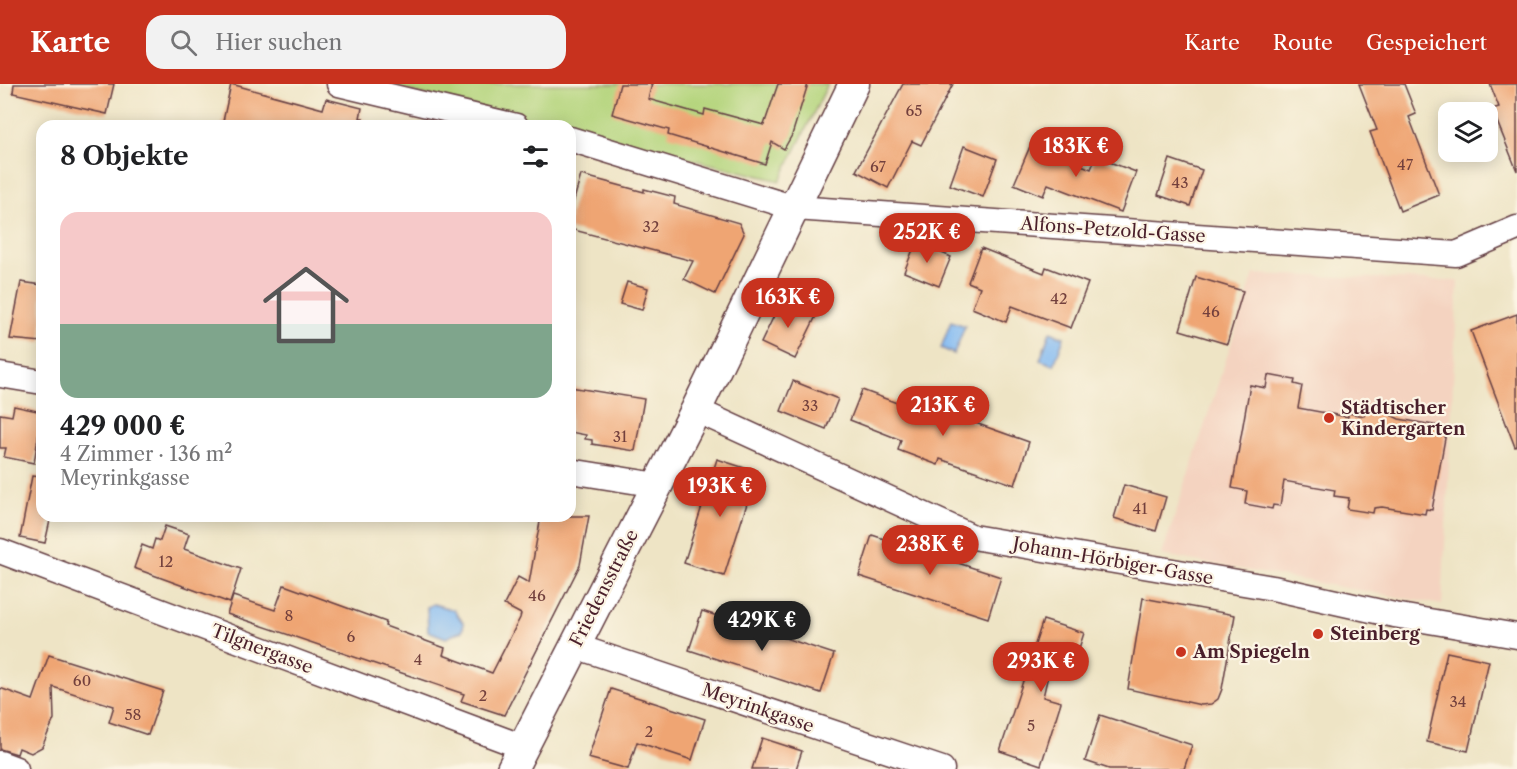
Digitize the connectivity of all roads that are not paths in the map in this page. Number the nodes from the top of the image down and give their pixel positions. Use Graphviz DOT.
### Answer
graph roads {
  1 [pos="339,84"];
  2 [pos="854,84"];
  3 [pos="491,120"];
  4 [pos="576,141"];
  5 [pos="795,208"];
  6 [pos="1517,228"];
  7 [pos="0,375"];
  8 [pos="36,381"];
  9 [pos="696,410"];
  10 [pos="576,472"];
  11 [pos="657,485"];
  12 [pos="0,551"];
  13 [pos="1517,636"];
  14 [pos="575,646"];
  15 [pos="518,758"];
  16 [pos="0,763"];
  17 [pos="16,769"];
  18 [pos="942,769"];
  1 -- 3 [label="street"];
  2 -- 5 [label="street, Friedensstraße"];
  4 -- 5 [label="street, Alfons-Petzold-Gasse"];
  5 -- 6 [label="street, Alfons-Petzold-Gasse"];
  5 -- 9 [label="street, Friedensstraße"];
  7 -- 8 [label="street"];
  9 -- 11 [label="street, Friedensstraße"];
  9 -- 13 [label="street, Johann-Hörbiger-Gasse"];
  10 -- 11 [label="street"];
  11 -- 14 [label="street, Friedensstraße"];
  12 -- 15 [label="street, Tilgnergasse"];
  14 -- 15 [label="street, Friedensstraße"];
  14 -- 18 [label="street, Meyrinkgasse"];
  16 -- 17 [label="street"];
}
